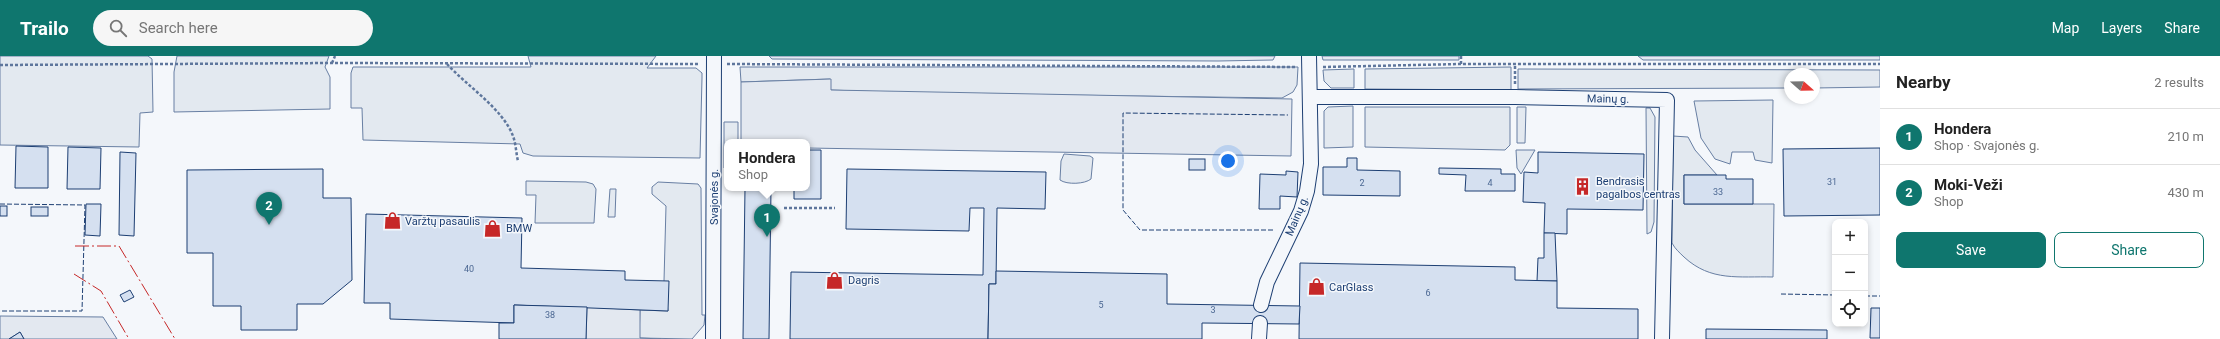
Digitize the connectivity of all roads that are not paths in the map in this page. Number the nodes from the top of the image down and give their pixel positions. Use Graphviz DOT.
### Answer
graph roads {
  1 [pos="714,60"];
  2 [pos="1309,62"];
  3 [pos="1310,97"];
  4 [pos="1261,305"];
  5 [pos="1260,324"];
  6 [pos="713,339"];
  7 [pos="1259,339"];
  8 [pos="1662,339"];
  1 -- 6 [label="street, Svajonės g."];
  2 -- 3 [label="street, Mainų g."];
  3 -- 4 [label="street, Mainų g."];
  3 -- 8 [label="street, Mainų g."];
  5 -- 7 [label="street"];
}
